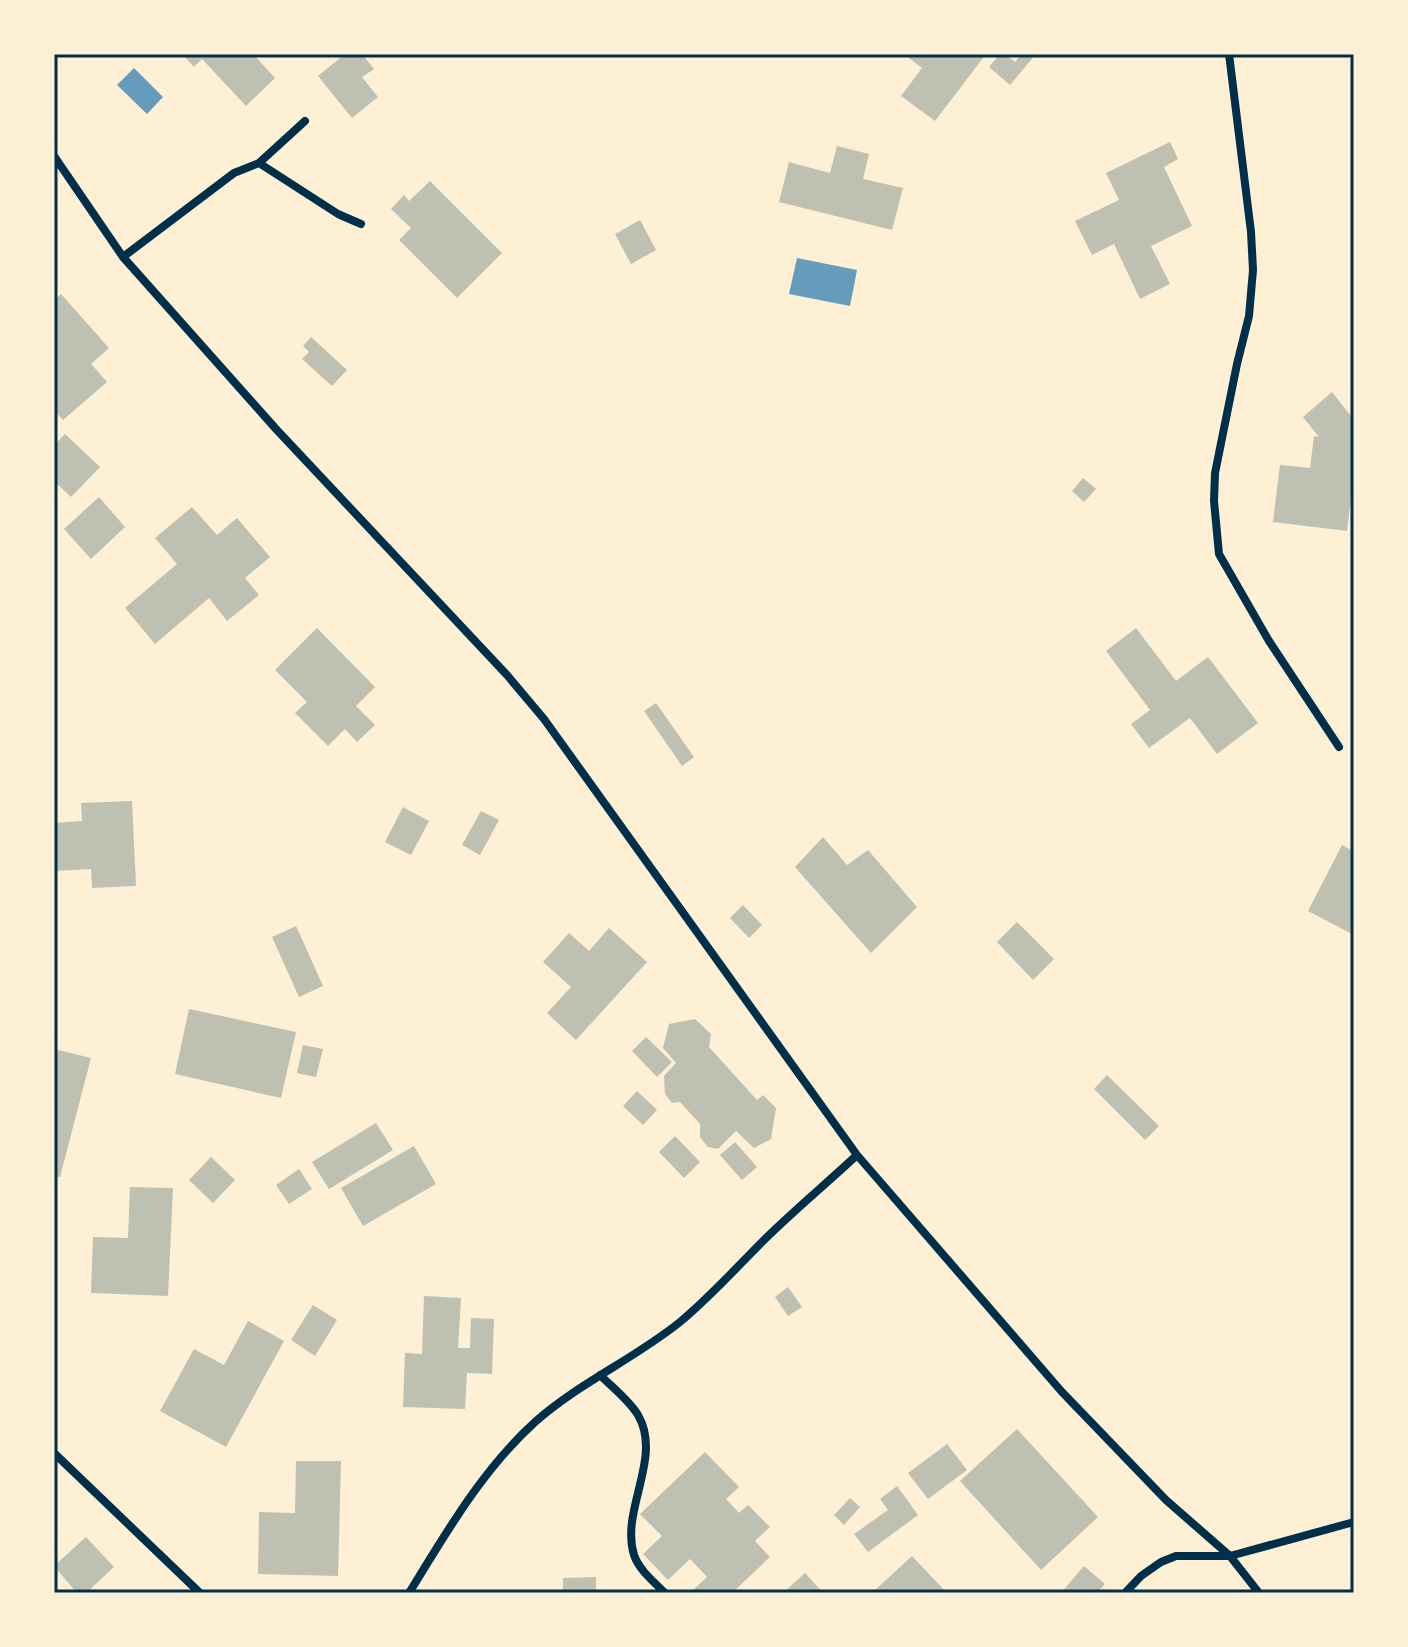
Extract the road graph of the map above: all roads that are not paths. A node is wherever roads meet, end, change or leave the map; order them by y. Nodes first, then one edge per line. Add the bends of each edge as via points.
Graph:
1 (1229, 54) edge
2 (305, 121) dead end
3 (54, 156) edge
4 (259, 163) junction
5 (361, 224) dead end
6 (123, 257) junction
7 (1339, 747) dead end
8 (857, 1155) junction
9 (600, 1375) junction
10 (54, 1453) edge
11 (1354, 1522) edge
12 (1230, 1556) junction
13 (200, 1593) edge
14 (409, 1593) edge
15 (665, 1593) edge
16 (1125, 1593) edge
17 (1259, 1593) edge

1 - 7 street via 1253,270 1249,316 1215,473 1219,554
2 - 4 street
3 - 6 street
4 - 5 street
4 - 6 street via 234,173
6 - 8 street via 544,719
8 - 9 street via 678,1323
8 - 12 street via 1062,1392 1166,1500
9 - 14 street via 537,1420 503,1453
9 - 15 street via 640,1417 644,1468 633,1517 634,1557
10 - 13 street
11 - 12 street
12 - 16 street via 1176,1556 1141,1576
12 - 17 street

